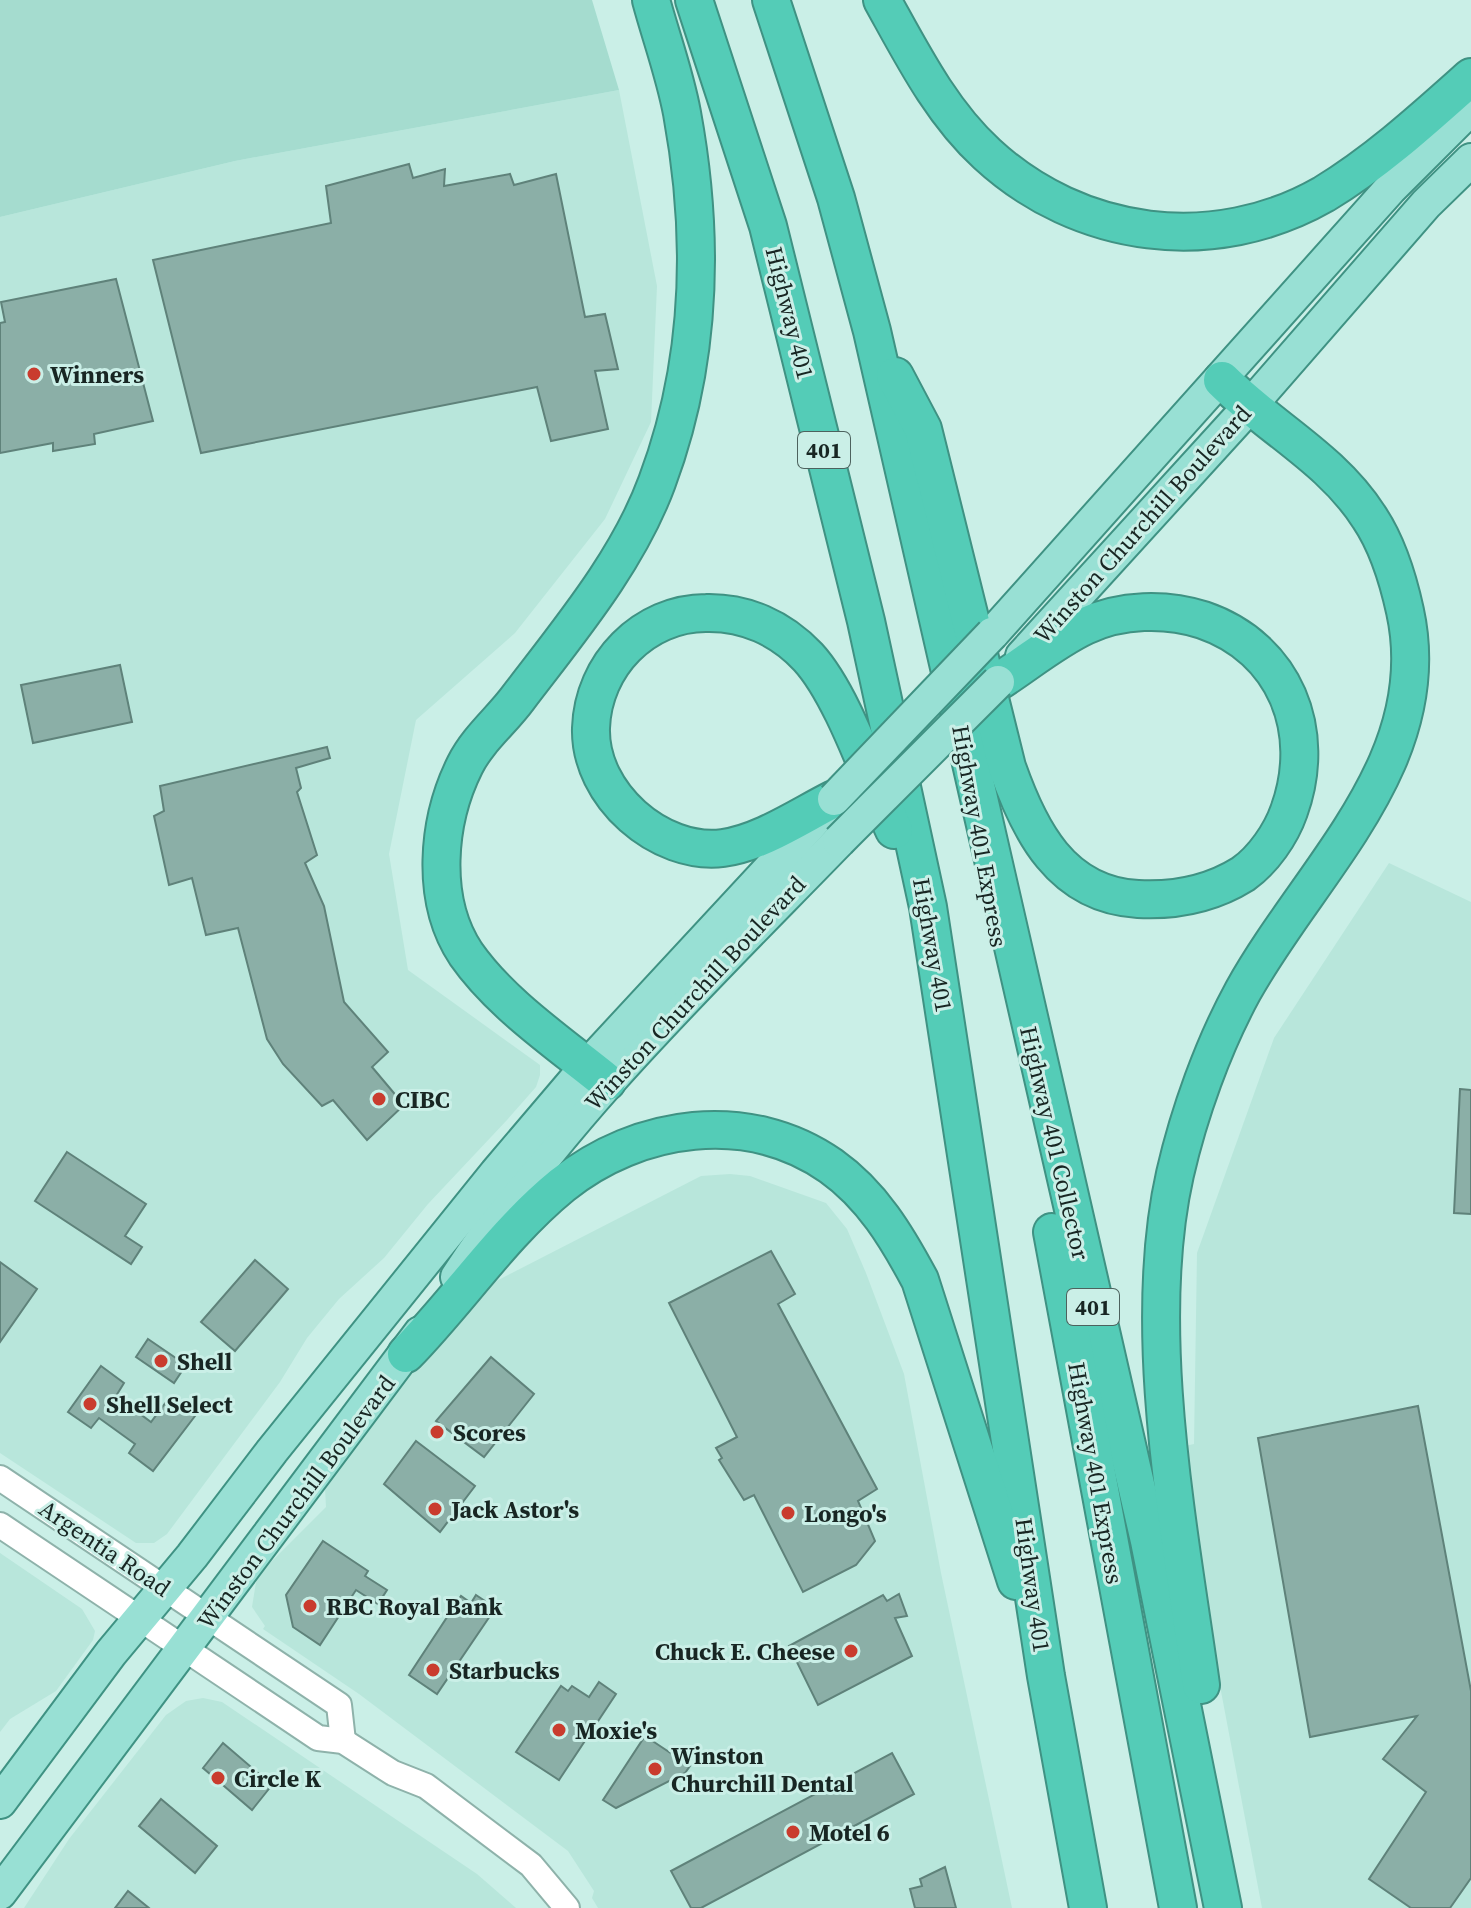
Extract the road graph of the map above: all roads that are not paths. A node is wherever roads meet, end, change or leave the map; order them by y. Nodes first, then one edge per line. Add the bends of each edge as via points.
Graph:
1 (651, 0) edge
2 (694, 0) edge
3 (771, 0) edge
4 (882, 0) edge
5 (1471, 77) edge
6 (1471, 108) edge
7 (1471, 160) edge
8 (872, 331) junction
9 (1222, 380) junction
10 (1249, 407) junction
11 (998, 682) junction
12 (957, 707) junction
13 (834, 799) junction
14 (928, 907) junction
15 (597, 1074) junction
16 (406, 1354) junction
17 (0, 1478) edge
18 (0, 1525) edge
19 (165, 1589) junction
20 (140, 1618) junction
21 (209, 1618) junction
22 (186, 1649) junction
23 (1046, 1676) junction
24 (343, 1741) junction
25 (0, 1802) edge
26 (0, 1893) edge
27 (567, 1908) edge
28 (1088, 1908) edge
29 (1178, 1908) edge
30 (1223, 1908) edge
31 (1232, 1908) edge

1 - 15 highway via 681,109 697,231 694,333 676,422 657,483 632,535 583,611 465,765 450,804 441,860 452,925 466,953 509,1000
2 - 14 highway, Highway 401 / 401 via 768,226 866,621
3 - 8 highway, 401 via 836,198
4 - 5 highway via 946,108 985,153 1054,203 1087,217 1155,231 1233,226 1279,214 1323,194
6 - 9 main road, Winston Churchill Boulevard via 1390,189
7 - 10 main road, Winston Churchill Boulevard via 1426,204
8 - 11 highway via 923,429 1007,767 1044,850 1095,888 1163,900 1193,896 1245,872 1284,826 1298,787 1302,744 1290,697 1264,657 1228,629 1177,612 1135,613 1085,626
8 - 12 highway, 401
9 - 10 highway
9 - 13 main road, Winston Churchill Boulevard, bridge
10 - 11 main road, Winston Churchill Boulevard
10 - 31 highway via 1337,474 1371,519 1398,577 1409,629 1411,677 1406,718 1391,758 1242,993 1207,1074 1175,1175 1162,1287 1167,1428
11 - 15 main road, Winston Churchill Boulevard, bridge
12 - 29 highway, Highway 401 Express / 401
12 - 30 highway, Highway 401 Collector / 401 via 1149,1541
13 - 14 highway via 722,848 676,845 650,832 612,789 598,762 590,730 604,677 640,632 675,615 723,612 770,626 809,659 825,682
13 - 15 main road, Winston Churchill Boulevard
14 - 23 highway, Highway 401 / 401
15 - 16 main road, Winston Churchill Boulevard
15 - 19 main road, Winston Churchill Boulevard via 370,1327
16 - 21 main road, Winston Churchill Boulevard
16 - 23 highway via 537,1206 609,1153 662,1134 700,1130 758,1135 797,1147 862,1193 920,1280
17 - 19 street, Argentia Road
18 - 20 street, Argentia Road
19 - 20 main road, Winston Churchill Boulevard
19 - 21 street, Argentia Road
20 - 22 street, Argentia Road
20 - 25 main road, Winston Churchill Boulevard
21 - 22 main road, Winston Churchill Boulevard
21 - 24 street, Argentia Road via 339,1705
22 - 24 street, Argentia Road via 318,1738
22 - 26 main road, Winston Churchill Boulevard
23 - 28 highway, Highway 401 / 401
24 - 27 street, Argentia Road via 393,1773 426,1786 499,1838 531,1865

